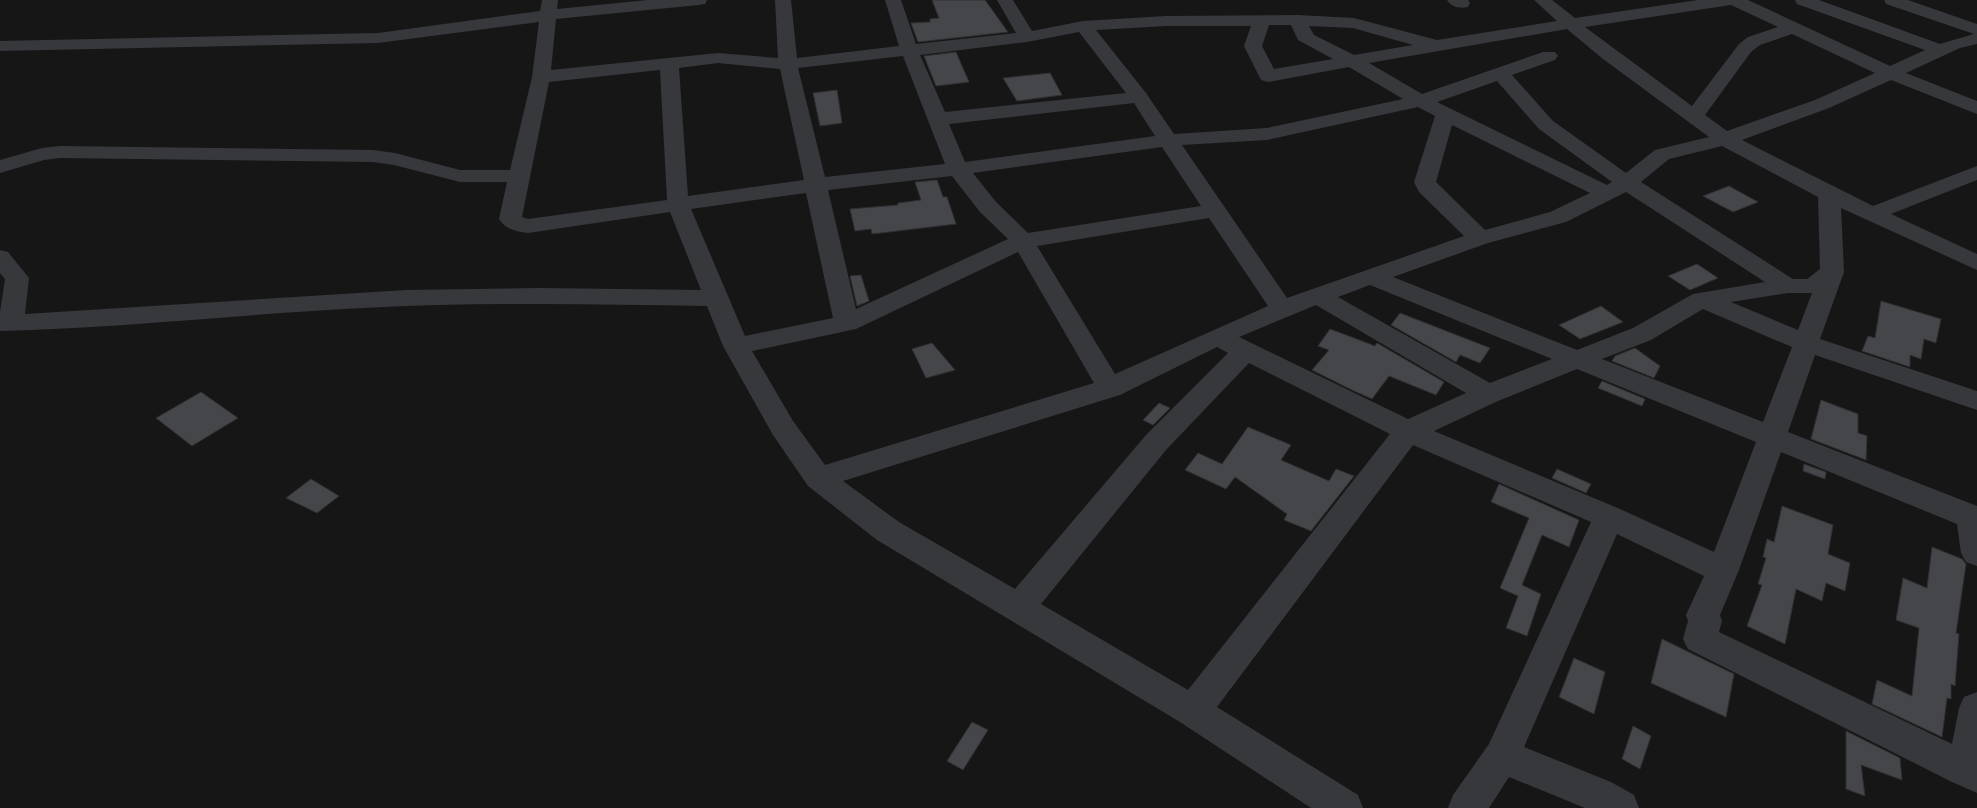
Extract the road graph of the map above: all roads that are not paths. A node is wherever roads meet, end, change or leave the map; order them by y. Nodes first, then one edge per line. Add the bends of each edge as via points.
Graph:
1 (699, 0) edge
2 (783, 0) edge
3 (894, 0) edge
4 (1005, 0) edge
5 (1542, 0) edge
6 (1631, 0) edge
7 (1725, 0) edge
8 (1803, 0) edge
9 (1892, 0) edge
10 (1177, 6) dead end
11 (549, 8) edge
12 (1650, 12) junction
13 (1262, 20) junction
14 (1298, 20) junction
15 (1152, 22) junction
16 (1574, 24) junction
17 (1083, 26) junction
18 (1793, 28) junction
19 (1977, 30) edge
20 (1027, 37) junction
21 (1958, 44) edge
22 (0, 46) edge
23 (1438, 46) junction
24 (909, 50) junction
25 (1977, 52) edge
26 (1550, 56) dead end
27 (1354, 62) junction
28 (669, 63) junction
29 (788, 64) junction
30 (1500, 73) junction
31 (1890, 73) junction
32 (541, 77) junction
33 (1139, 97) junction
34 (1420, 101) junction
35 (1977, 108) edge
36 (1446, 113) junction
37 (1695, 116) junction
38 (938, 119) junction
39 (1725, 139) junction
40 (1168, 140) junction
41 (0, 167) edge
42 (958, 169) junction
43 (1977, 172) edge
44 (520, 176) junction
45 (1627, 183) junction
46 (815, 185) junction
47 (1605, 192) junction
48 (1829, 194) junction
49 (678, 205) junction
50 (1216, 210) junction
51 (1872, 214) junction
52 (1480, 238) junction
53 (1022, 241) junction
54 (0, 257) edge
55 (1977, 263) edge
56 (1832, 272) junction
57 (1368, 276) junction
58 (1788, 286) junction
59 (1318, 296) junction
60 (716, 298) junction
61 (1702, 299) junction
62 (1282, 309) junction
63 (6, 323) edge
64 (847, 323) junction
65 (1217, 337) junction
66 (1806, 343) junction
67 (736, 346) junction
68 (1247, 350) junction
69 (1577, 359) junction
70 (1110, 388) junction
71 (1488, 394) junction
72 (1977, 401) edge
73 (1408, 431) junction
74 (1772, 436) junction
75 (818, 478) junction
76 (1609, 517) junction
77 (1974, 518) edge
78 (1977, 553) edge
79 (1723, 570) junction
80 (1018, 609) junction
81 (1977, 708) edge
82 (1193, 711) junction
83 (1502, 756) junction
84 (1971, 772) edge
85 (1344, 808) edge
86 (1468, 808) edge
87 (1620, 808) edge

1 - 11 street
2 - 29 street
3 - 24 street
4 - 20 street
5 - 16 street
6 - 12 street
7 - 12 street
7 - 18 street
8 - 21 street
9 - 19 street
10 - 15 street
11 - 22 street via 378,38
11 - 32 street
12 - 16 street
13 - 14 street
13 - 15 street
13 - 27 street via 1254,46 1268,76
14 - 23 street via 1364,25
14 - 27 street via 1308,40
15 - 17 street
16 - 23 street
16 - 37 street via 1609,55
17 - 20 street
17 - 33 street
18 - 31 street
18 - 37 street via 1754,41 1745,48
20 - 24 street
21 - 25 street
21 - 31 street
23 - 27 street
24 - 29 street
24 - 38 street
26 - 30 street
27 - 34 street
28 - 29 street via 718,58
28 - 32 street
28 - 49 street
29 - 46 street
30 - 34 street
30 - 45 street via 1546,126
31 - 35 street
31 - 39 street via 1822,104
32 - 44 street
33 - 38 street
33 - 40 street
34 - 36 street
34 - 40 street via 1267,134
36 - 47 street
36 - 52 street via 1424,182
37 - 39 street
38 - 42 street
39 - 45 street via 1662,154
39 - 48 street
40 - 42 street
40 - 50 street
41 - 44 street via 60,152 373,156 460,176
42 - 46 street
42 - 53 street via 988,207
43 - 51 street
44 - 49 street via 510,219 517,224 528,226
45 - 47 street
45 - 58 street
46 - 49 street
46 - 64 street
47 - 52 street via 1558,217
48 - 51 street
48 - 56 street
49 - 60 street
50 - 53 street
50 - 62 street
51 - 55 street
52 - 57 street
53 - 64 street
53 - 70 street
54 - 63 street via 17,278
56 - 58 street via 1812,286
56 - 66 street
57 - 59 street
57 - 69 street
58 - 61 street
59 - 62 street
59 - 71 street
60 - 63 street via 530,295 382,300 82,322
60 - 67 street
61 - 66 street
61 - 69 street via 1642,334
62 - 65 street
64 - 67 street
65 - 68 street
65 - 70 street
66 - 72 street
66 - 74 street
67 - 75 street via 783,428
68 - 73 street
68 - 80 street via 1195,401 1110,495
69 - 71 street
69 - 74 street
70 - 75 street
71 - 73 street
73 - 76 street
73 - 82 street
74 - 77 street
74 - 79 street
75 - 80 street via 888,531
76 - 79 street
76 - 83 street
77 - 78 street
79 - 84 street via 1703,615 1705,622 1700,639
80 - 82 street
81 - 84 street
82 - 85 street
83 - 86 street
83 - 87 street via 1598,795

